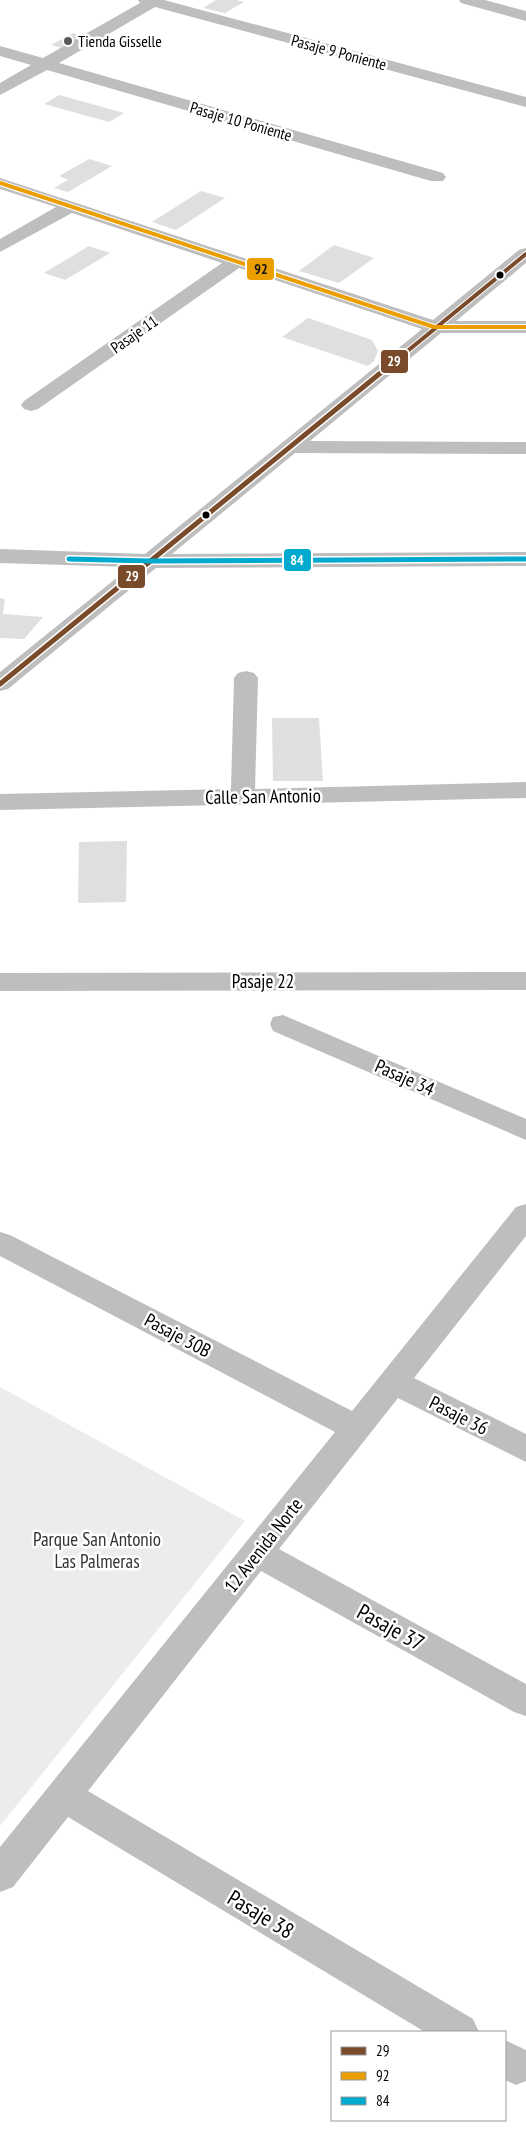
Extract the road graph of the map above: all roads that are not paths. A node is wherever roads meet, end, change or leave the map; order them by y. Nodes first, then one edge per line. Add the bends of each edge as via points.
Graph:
1 (467, 0) edge
2 (152, 1) edge
3 (526, 16) edge
4 (0, 51) edge
5 (44, 64) junction
6 (0, 90) edge
7 (526, 102) edge
8 (437, 177) dead end
9 (0, 183) edge
10 (70, 206) junction
11 (0, 246) edge
12 (526, 254) edge
13 (236, 262) junction
14 (434, 328) junction
15 (526, 328) edge
16 (31, 406) dead end
17 (289, 446) junction
18 (526, 448) edge
19 (0, 556) edge
20 (526, 559) edge
21 (150, 561) junction
22 (246, 678) dead end
23 (0, 684) edge
24 (526, 790) edge
25 (243, 796) junction
26 (0, 802) edge
27 (526, 980) edge
28 (0, 982) edge
29 (283, 1024) dead end
30 (526, 1130) edge
31 (526, 1215) edge
32 (0, 1242) edge
33 (392, 1382) junction
34 (356, 1428) junction
35 (526, 1449) edge
36 (257, 1553) junction
37 (526, 1701) edge
38 (63, 1795) junction
39 (0, 1875) edge
40 (458, 2031) edge

1 - 3 street
2 - 5 street
2 - 7 street, Pasaje 9 Poniente
4 - 5 street, Pasaje 10 Poniente
5 - 6 street
5 - 8 street, Pasaje 10 Poniente
9 - 10 street
10 - 11 street
10 - 13 street
12 - 14 street
13 - 14 street
13 - 16 street, Pasaje 11
14 - 15 street
14 - 17 street
17 - 18 street
17 - 21 street
19 - 21 street
20 - 21 street
21 - 23 street
22 - 25 street
24 - 25 street, Calle San Antonio
25 - 26 street, Calle San Antonio
27 - 28 street, Pasaje 22
29 - 30 street, Pasaje 34
31 - 33 street, 12 Avenida Norte
32 - 34 street, Pasaje 30B
33 - 34 street, 12 Avenida Norte
33 - 35 street, Pasaje 36
34 - 36 street, 12 Avenida Norte
36 - 37 street, Pasaje 37
36 - 38 street, 12 Avenida Norte
38 - 39 street, 12 Avenida Norte
38 - 40 street, Pasaje 38

